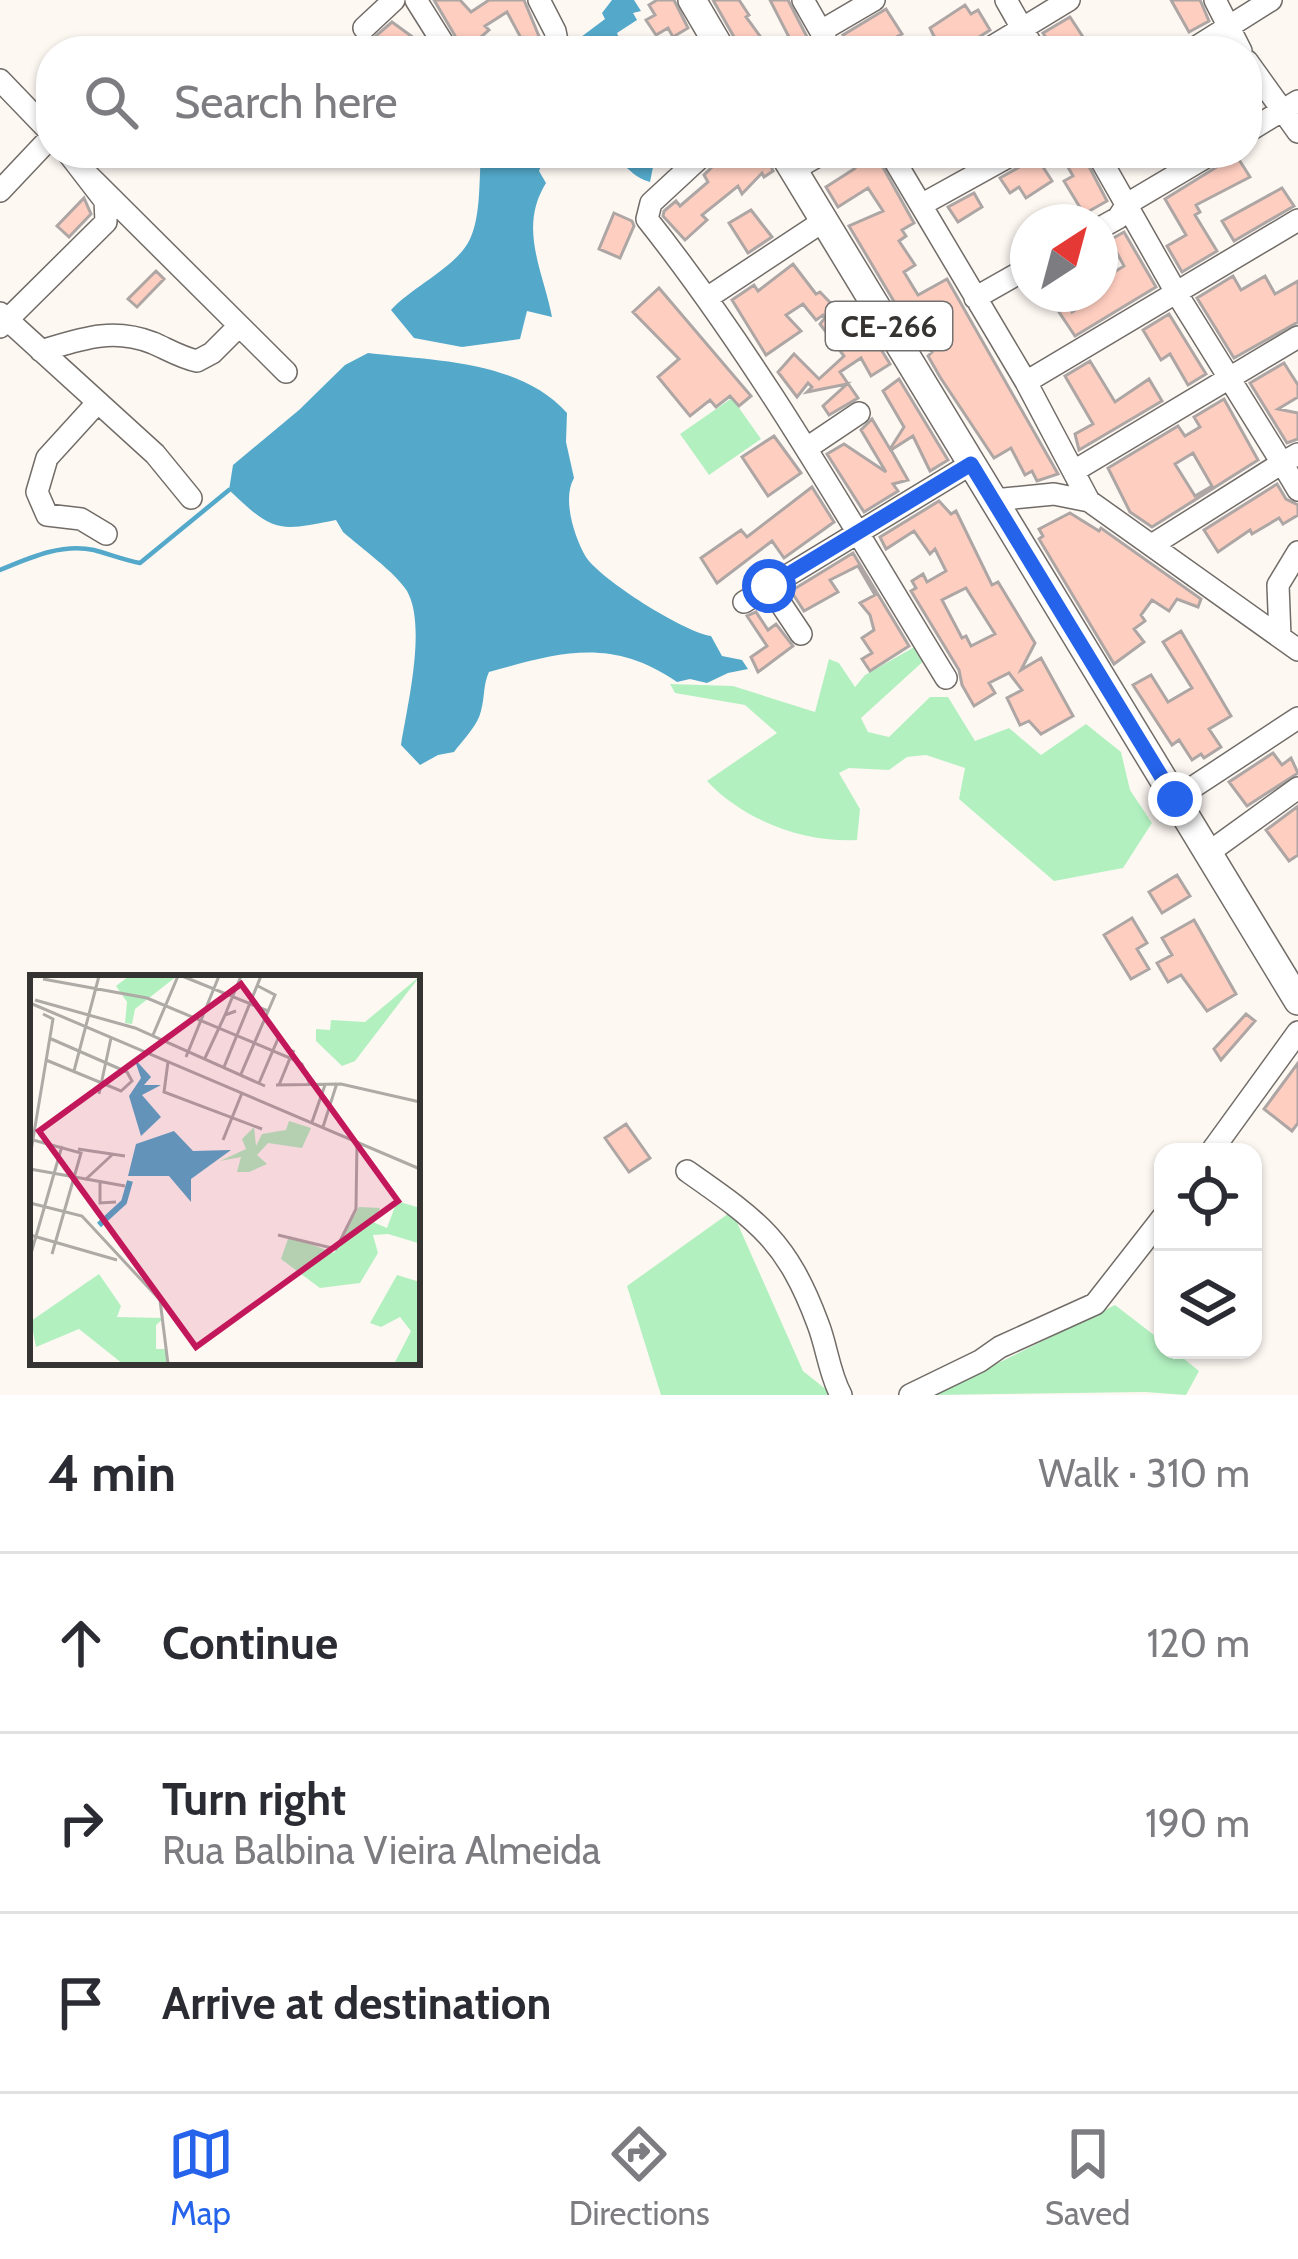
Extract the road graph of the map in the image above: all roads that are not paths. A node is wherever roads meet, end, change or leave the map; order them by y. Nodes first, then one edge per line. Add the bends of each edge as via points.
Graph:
1 (394, 0) edge
2 (416, 0) edge
3 (539, 0) edge
4 (692, 0) edge
5 (803, 0) edge
6 (874, 0) edge
7 (1006, 0) edge
8 (1069, 0) edge
9 (1215, 0) edge
10 (1271, 0) edge
11 (1228, 27) junction
12 (364, 28) dead end
13 (1021, 28) junction
14 (439, 36) edge
15 (554, 36) edge
16 (713, 36) edge
17 (823, 36) edge
18 (832, 36) edge
19 (1008, 36) edge
20 (1026, 36) edge
21 (1214, 36) edge
22 (1233, 36) edge
23 (1262, 76) edge
24 (0, 80) edge
25 (1291, 106) edge
26 (36, 119) edge
27 (1262, 123) edge
28 (1298, 132) edge
29 (36, 151) edge
30 (82, 168) edge
31 (689, 168) edge
32 (792, 168) edge
33 (899, 168) edge
34 (988, 168) edge
35 (1106, 168) edge
36 (1188, 168) edge
37 (88, 175) junction
38 (0, 191) edge
39 (1127, 204) junction
40 (921, 205) junction
41 (1118, 218) edge
42 (825, 220) junction
43 (1298, 220) edge
44 (1010, 278) edge
45 (1177, 294) junction
46 (707, 298) junction
47 (975, 298) junction
48 (3, 320) edge
49 (239, 326) junction
50 (1298, 338) edge
51 (41, 351) junction
52 (286, 372) dead end
53 (1229, 379) junction
54 (1026, 382) junction
55 (98, 402) junction
56 (860, 413) dead end
57 (807, 448) junction
58 (1290, 458) edge
59 (971, 464) junction
60 (1074, 471) junction
61 (1298, 490) edge
62 (191, 498) dead end
63 (994, 500) junction
64 (1089, 501) junction
65 (856, 532) junction
66 (106, 534) dead end
67 (1152, 544) junction
68 (1298, 552) edge
69 (769, 586) junction
70 (744, 602) dead end
71 (801, 634) dead end
72 (1289, 644) edge
73 (946, 678) dead end
74 (1298, 718) edge
75 (1298, 788) edge
76 (1175, 799) junction
77 (1208, 853) junction
78 (1298, 1001) edge
79 (1296, 1041) edge
80 (1217, 1143) edge
81 (687, 1171) dead end
82 (1154, 1229) edge
83 (841, 1395) edge
84 (910, 1395) edge

1 - 12 street
2 - 14 street
3 - 15 street
4 - 16 main road
5 - 17 street
6 - 18 street
7 - 13 street
8 - 13 street
9 - 11 street
10 - 11 street
11 - 21 street
11 - 22 street
13 - 19 street
13 - 20 street
23 - 25 street
24 - 26 street
25 - 27 street
25 - 28 street
29 - 38 street
30 - 37 street
31 - 46 street via 646,213
32 - 42 main road, CE-266
33 - 40 street
34 - 40 street
35 - 39 street
36 - 39 street
37 - 48 street via 105,201 106,222
37 - 49 street
39 - 41 street
39 - 45 street
40 - 47 street
42 - 46 street
42 - 59 main road, CE-266
43 - 45 street
44 - 47 street
45 - 53 street
45 - 54 street
46 - 57 street
47 - 54 street
48 - 51 street
49 - 51 street via 197,361 112,334
49 - 52 street
50 - 53 street
51 - 55 street
53 - 58 street
53 - 60 street
54 - 60 street
55 - 62 street
55 - 66 street via 47,458 37,492 47,515 81,519
56 - 57 street
57 - 65 street
58 - 61 street
58 - 67 street
59 - 63 main road, CE-266
59 - 65 street
60 - 64 street
63 - 64 street via 1054,494
63 - 76 main road
64 - 67 street
65 - 69 street
65 - 73 street
67 - 72 street
68 - 72 street via 1278,584
69 - 70 street
69 - 71 street
74 - 76 street
75 - 77 street
76 - 77 main road
77 - 78 main road
79 - 80 street
81 - 83 street via 777,1242 808,1298
82 - 84 street via 1095,1304

